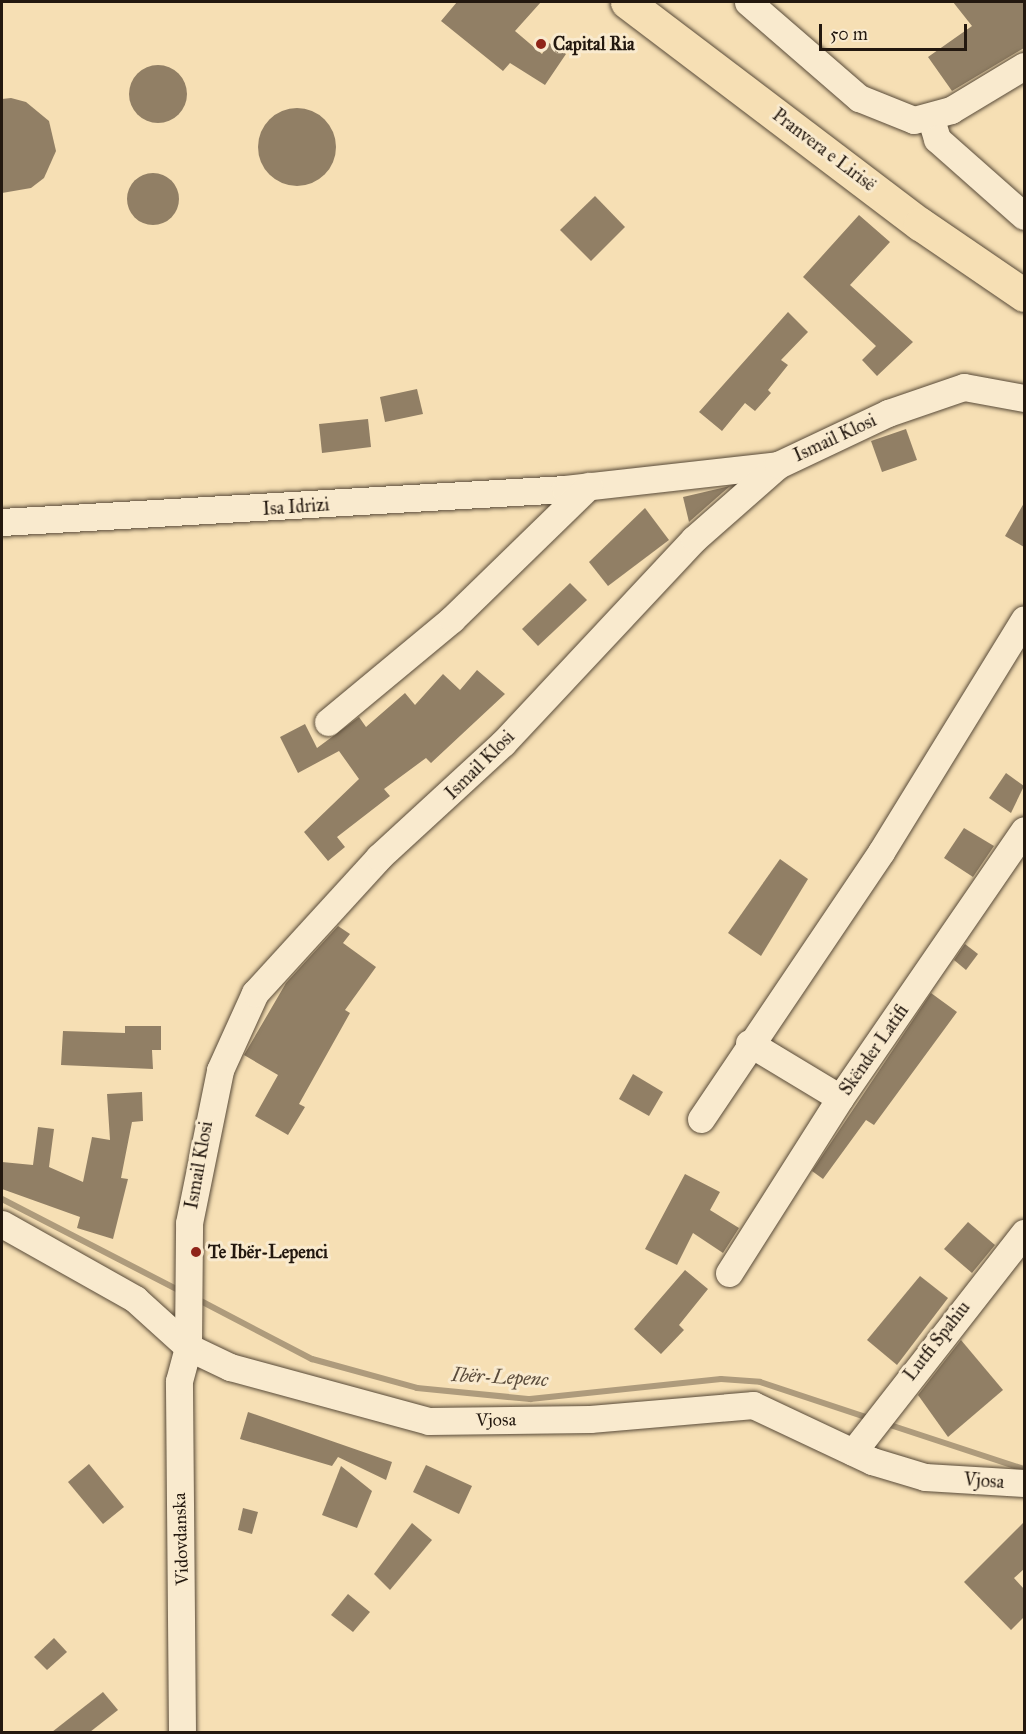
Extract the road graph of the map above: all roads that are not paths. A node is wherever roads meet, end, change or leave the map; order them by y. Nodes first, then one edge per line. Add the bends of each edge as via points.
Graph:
1 (627, 2) edge
2 (644, 2) edge
3 (748, 2) edge
4 (1024, 66) edge
5 (931, 119) junction
6 (1024, 216) edge
7 (1024, 295) edge
8 (1024, 398) edge
9 (778, 465) junction
10 (590, 486) junction
11 (2, 522) edge
12 (1024, 620) edge
13 (328, 722) dead end
14 (1024, 830) edge
15 (749, 1044) junction
16 (840, 1098) junction
17 (701, 1119) dead end
18 (2, 1224) edge
19 (1024, 1233) edge
20 (729, 1273) dead end
21 (188, 1347) junction
22 (853, 1452) junction
23 (1024, 1484) edge
24 (182, 1732) edge

1 - 7 main road, Pranvera e Lirisë via 920,224
2 - 7 main road, Pranvera e Lirisë via 836,144
3 - 5 street via 859,98 892,115
4 - 5 street
5 - 6 street via 937,139
8 - 9 street, Ismail Klosi via 964,387 888,413
9 - 10 street, Isa Idrizi
9 - 21 street, Ismail Klosi via 694,539 502,743 379,857 255,993 220,1070 208,1112 189,1223
10 - 11 street, Isa Idrizi
10 - 13 street via 452,620
12 - 15 street via 881,852
14 - 16 street, Skënder Latifi
15 - 16 street
15 - 17 street
16 - 20 street, Skënder Latifi
18 - 21 street, Vjosa via 135,1299
19 - 22 street, Lutfi Spahiu
21 - 22 street, Vjosa via 230,1367 429,1421 590,1419 753,1405
21 - 24 street, Vidovdanska via 179,1381
22 - 23 street, Vjosa via 925,1477

